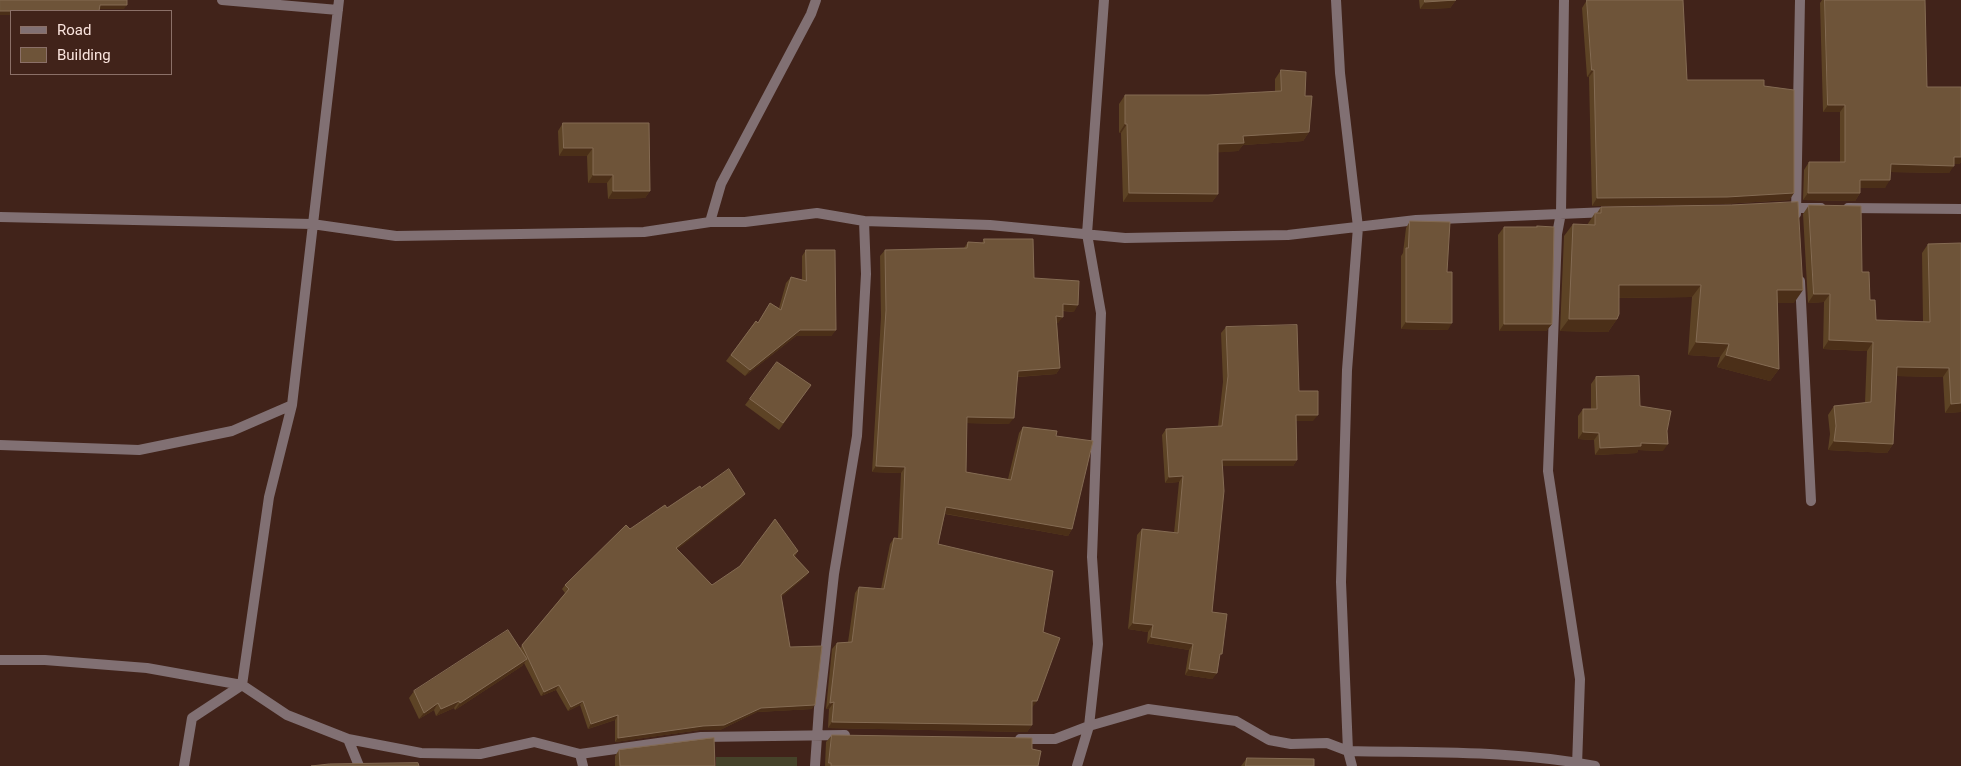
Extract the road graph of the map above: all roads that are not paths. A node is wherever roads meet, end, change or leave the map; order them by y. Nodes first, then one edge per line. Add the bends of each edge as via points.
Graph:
1 (222, 0) edge
2 (816, 0) edge
3 (1104, 0) edge
4 (1336, 0) edge
5 (1564, 0) edge
6 (1800, 0) edge
7 (338, 5) edge
8 (1796, 207) junction
9 (1778, 208) edge
10 (1961, 209) edge
11 (1618, 212) edge
12 (1561, 213) junction
13 (0, 217) edge
14 (710, 222) junction
15 (864, 222) junction
16 (312, 224) junction
17 (1358, 227) junction
18 (1797, 227) edge
19 (1088, 234) junction
20 (1799, 266) edge
21 (292, 405) junction
22 (0, 445) edge
23 (1811, 501) dead end
24 (0, 660) edge
25 (242, 685) junction
26 (1089, 726) junction
27 (816, 735) junction
28 (854, 735) edge
29 (1006, 738) edge
30 (348, 739) junction
31 (1348, 751) junction
32 (580, 754) junction
33 (1577, 764) edge
34 (184, 766) edge
35 (359, 766) edge
36 (583, 766) edge
37 (815, 766) edge
38 (1078, 766) edge
39 (1352, 766) edge
40 (1595, 766) edge

1 - 7 street
2 - 14 street via 812,14 721,184
3 - 19 street
4 - 17 street via 1340,73
5 - 12 street
6 - 8 street
7 - 16 street
8 - 9 street
8 - 10 street
8 - 18 street
11 - 12 street
12 - 17 street via 1416,220
12 - 33 street via 1548,471 1580,679
13 - 16 street
14 - 15 street via 745,222 817,213
14 - 16 street via 644,232 396,236
15 - 19 street via 990,225
15 - 27 street via 866,274 857,436 834,574
16 - 21 street
17 - 19 street via 1288,235 1125,238
17 - 31 street via 1347,370 1341,582
19 - 26 street via 1101,313 1092,557 1098,644
20 - 23 street
21 - 22 street via 232,431 139,450
21 - 25 street via 269,497
24 - 25 street via 147,668
25 - 30 street via 286,715
25 - 34 street via 192,718
26 - 29 street via 1054,739
26 - 31 street via 1148,709 1236,721 1268,740 1291,744 1327,742
26 - 38 street
27 - 28 street
27 - 32 street via 701,737
27 - 37 street
30 - 32 street via 421,753 480,754 534,742
30 - 35 street
31 - 33 street via 1499,754
31 - 39 street
32 - 36 street
33 - 40 street

